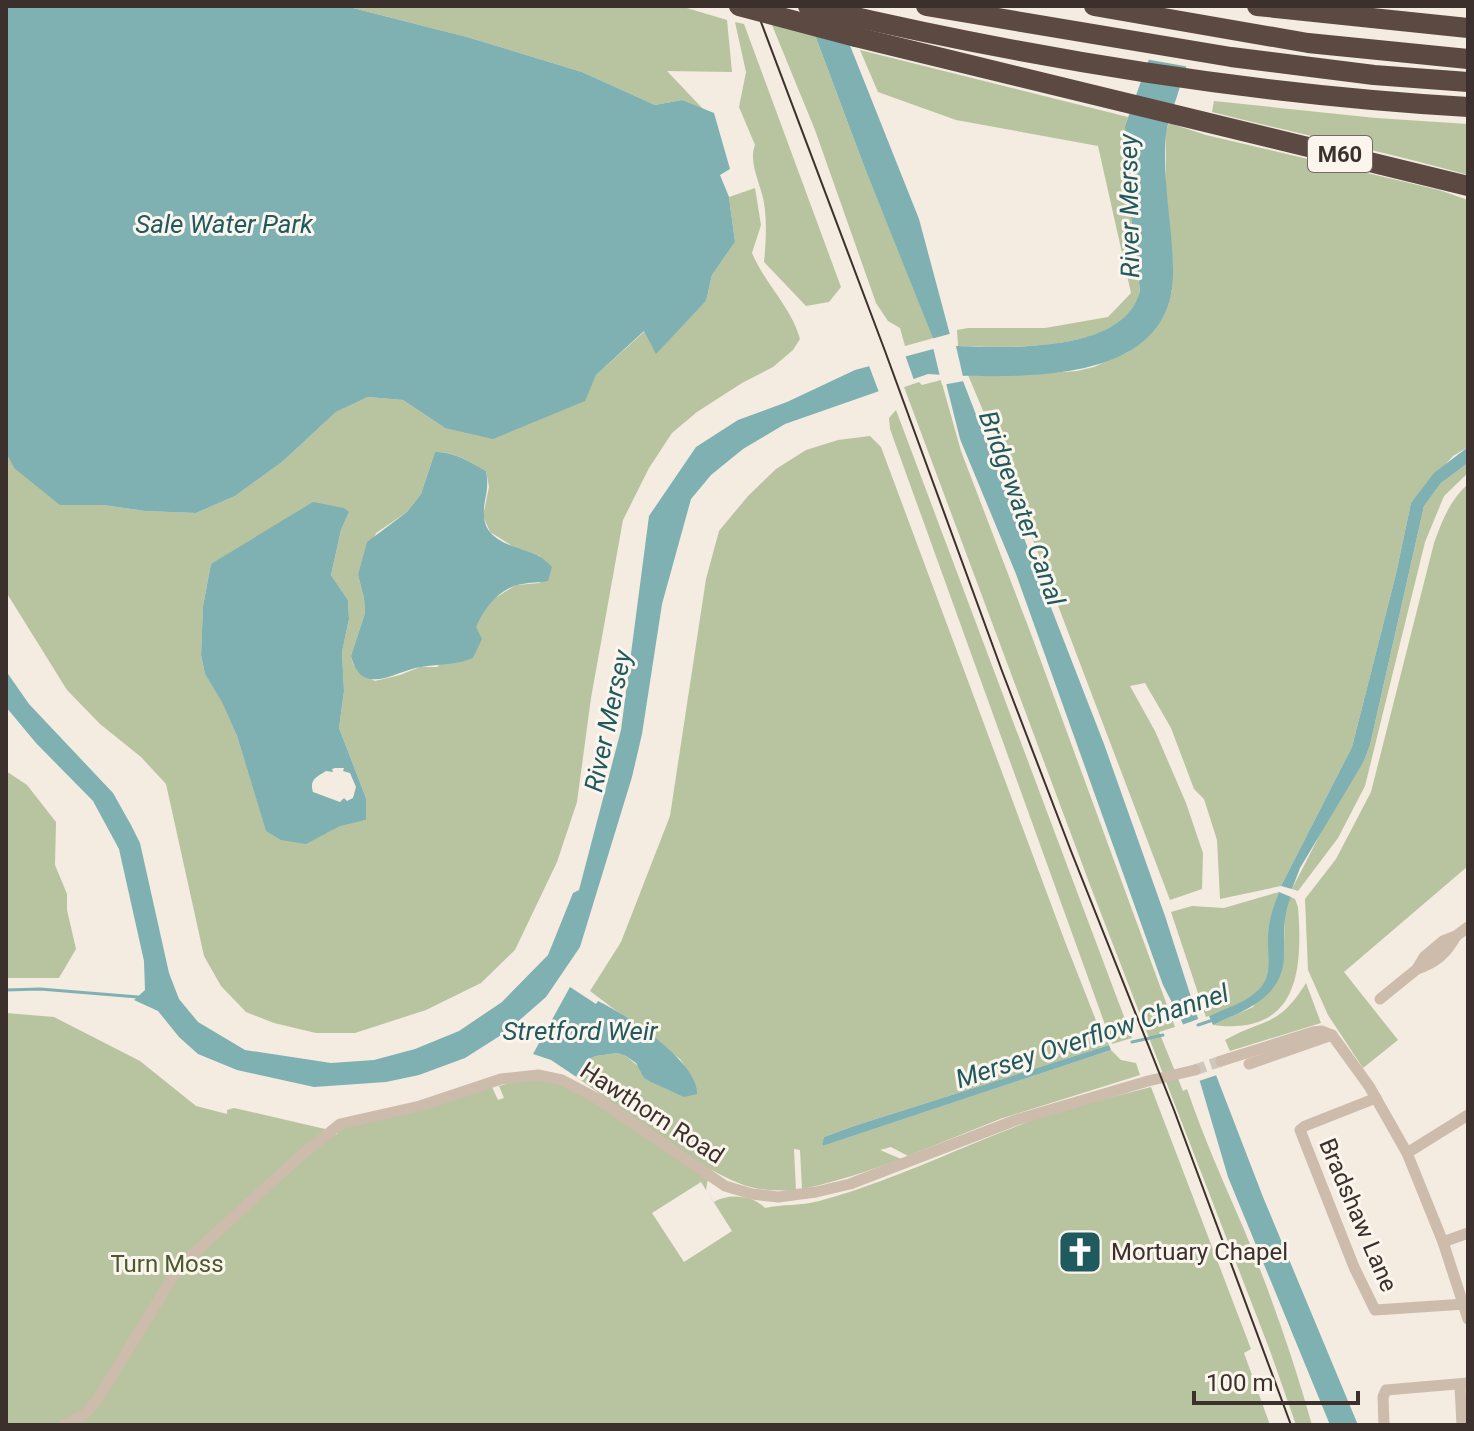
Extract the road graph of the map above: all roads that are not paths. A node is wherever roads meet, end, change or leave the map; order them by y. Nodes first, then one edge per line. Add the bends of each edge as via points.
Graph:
1 (739, 6) edge
2 (776, 6) edge
3 (808, 6) edge
4 (926, 6) edge
5 (1257, 6) edge
6 (1103, 8) edge
7 (852, 26) junction
8 (1468, 28) edge
9 (1468, 59) edge
10 (1468, 82) edge
11 (1468, 107) edge
12 (1468, 186) edge
13 (1468, 927) edge
14 (1380, 999) dead end
15 (1327, 1033) junction
16 (1221, 1061) tunnel mouth
17 (1249, 1064) dead end
18 (1195, 1070) tunnel mouth
19 (1376, 1098) junction
20 (1468, 1115) edge
21 (1407, 1153) junction
22 (1468, 1233) edge
23 (1443, 1242) junction
24 (1465, 1304) junction
25 (1468, 1319) edge
26 (1464, 1384) edge
27 (64, 1425) edge
28 (1384, 1425) edge
29 (1462, 1425) edge

1 - 7 highway, M60, bridge
2 - 7 highway, M60
3 - 7 highway, M60
4 - 10 highway via 1231,57
5 - 8 highway
6 - 9 highway via 1242,33
7 - 11 highway, M60 via 1220,85
7 - 12 highway, M60 via 995,72
13 - 14 street via 1443,941
15 - 16 street
15 - 17 street
15 - 19 street
18 - 27 street, Hawthorn Road via 1016,1120 850,1184 778,1197 725,1186 598,1099 562,1080 538,1075 501,1079 420,1106 340,1124 179,1267 97,1400 84,1415
19 - 21 street
19 - 24 street, Bradshaw Lane via 1300,1130 1354,1267 1375,1310
20 - 21 street
21 - 23 street
22 - 23 street
23 - 24 street
24 - 25 street
26 - 28 street via 1386,1390
26 - 29 street

